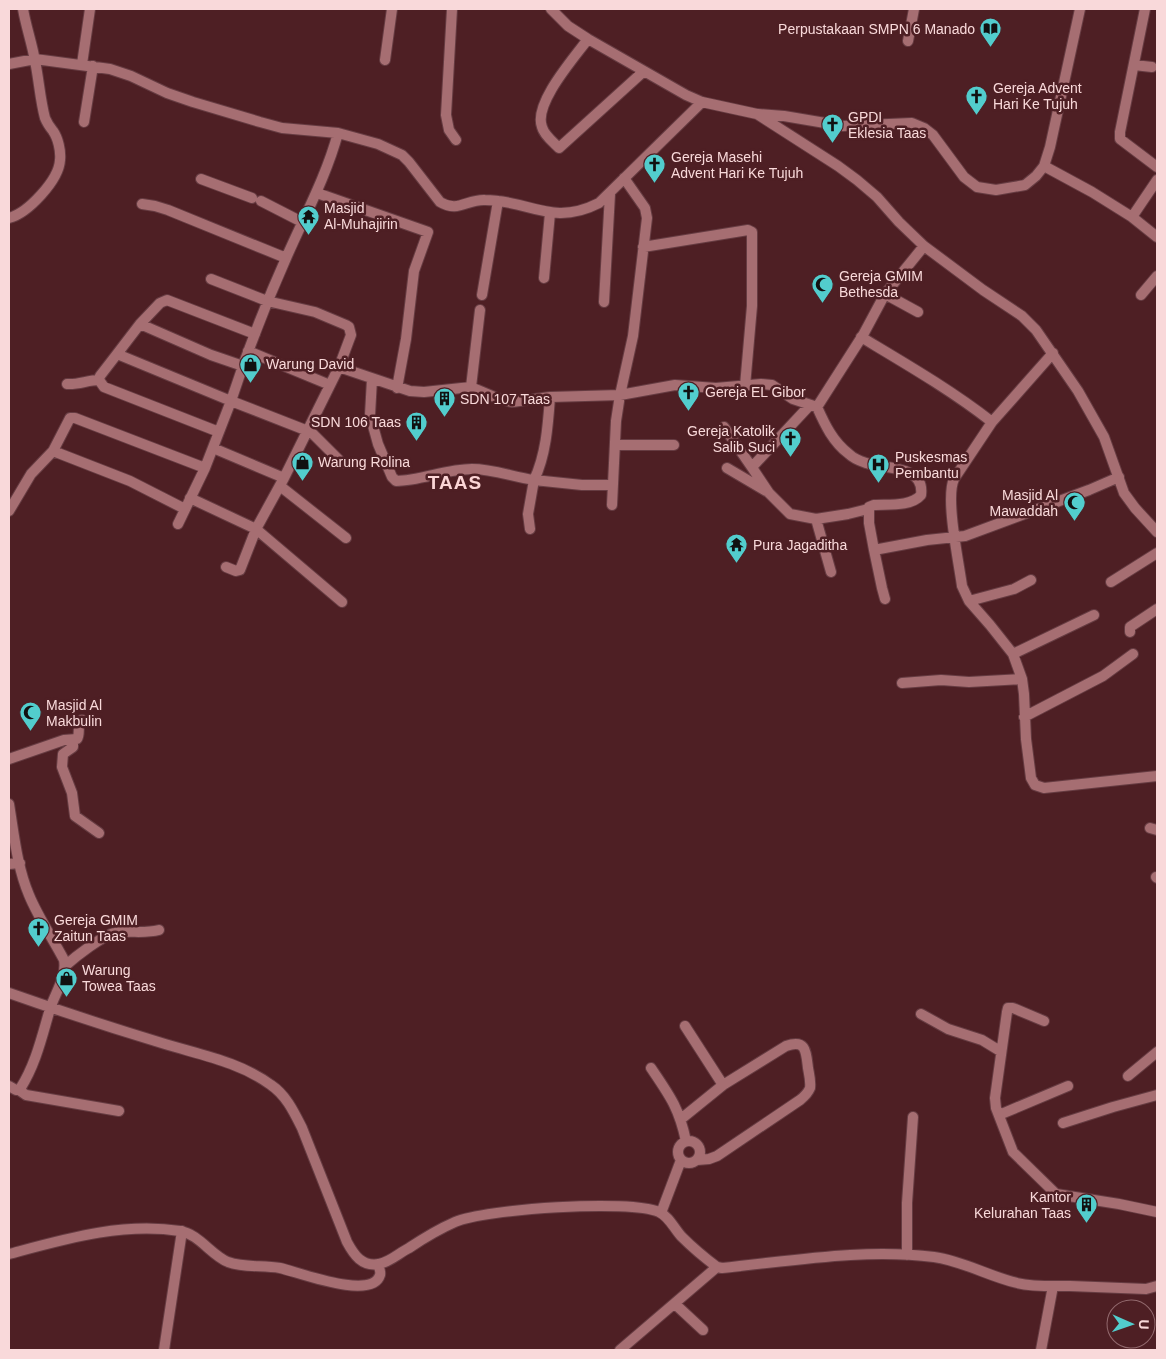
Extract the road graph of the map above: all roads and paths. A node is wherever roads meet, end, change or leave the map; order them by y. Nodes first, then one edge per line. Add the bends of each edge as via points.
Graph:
1 (23, 9) edge
2 (90, 9) edge
3 (392, 9) edge
4 (452, 9) edge
5 (551, 9) edge
6 (914, 9) edge
7 (1080, 9) edge
8 (1145, 9) edge
9 (588, 39) junction
10 (908, 41) dead end
11 (35, 59) junction
12 (385, 60) dead end
13 (9, 64) edge
14 (82, 64) junction
15 (1134, 65) junction
16 (93, 66) junction
17 (1152, 67) dead end
18 (644, 71) junction
19 (702, 102) junction
20 (757, 114) junction
21 (84, 122) dead end
22 (338, 133) junction
23 (456, 140) dead end
24 (1044, 166) junction
25 (1157, 167) edge
26 (624, 178) junction
27 (201, 179) dead end
28 (1157, 180) edge
29 (317, 193) junction
30 (610, 194) junction
31 (498, 201) junction
32 (142, 204) dead end
33 (550, 213) junction
34 (304, 217) junction
35 (1132, 217) junction
36 (9, 218) edge
37 (1157, 238) edge
38 (924, 246) junction
39 (644, 247) junction
40 (286, 258) junction
41 (1157, 276) edge
42 (544, 278) dead end
43 (211, 279) dead end
44 (885, 294) junction
45 (482, 295) dead end
46 (1141, 295) dead end
47 (267, 301) junction
48 (604, 302) dead end
49 (480, 310) dead end
50 (918, 312) dead end
51 (140, 324) junction
52 (255, 334) junction
53 (863, 334) junction
54 (248, 352) junction
55 (1053, 353) junction
56 (117, 354) junction
57 (242, 366) junction
58 (339, 367) junction
59 (372, 379) junction
60 (99, 380) junction
61 (67, 384) dead end
62 (330, 385) junction
63 (471, 386) junction
64 (745, 386) junction
65 (397, 388) junction
66 (620, 396) junction
67 (550, 397) junction
68 (231, 401) junction
69 (813, 406) junction
70 (994, 418) junction
71 (724, 427) dead end
72 (308, 430) junction
73 (219, 432) junction
74 (614, 445) junction
75 (674, 445) dead end
76 (213, 448) junction
77 (54, 451) junction
78 (342, 463) dead end
79 (205, 468) junction
80 (727, 468) dead end
81 (753, 469) junction
82 (1119, 477) junction
83 (534, 480) junction
84 (282, 482) junction
85 (612, 486) junction
86 (769, 493) junction
87 (190, 498) junction
88 (612, 505) dead end
89 (185, 509) junction
90 (868, 510) junction
91 (9, 511) edge
92 (816, 519) junction
93 (178, 524) dead end
94 (256, 529) junction
95 (530, 529) dead end
96 (1157, 532) edge
97 (955, 537) junction
98 (346, 538) dead end
99 (874, 550) junction
100 (1157, 553) edge
101 (226, 567) dead end
102 (831, 572) dead end
103 (1031, 580) dead end
104 (1112, 582) dead end
105 (886, 599) dead end
106 (342, 602) dead end
107 (969, 602) junction
108 (1157, 609) edge
109 (1094, 615) dead end
110 (1130, 632) dead end
111 (1013, 654) junction
112 (1134, 654) dead end
113 (1022, 679) junction
114 (902, 683) dead end
115 (1024, 717) junction
116 (82, 720) dead end
117 (73, 740) junction
118 (9, 759) edge
119 (1157, 776) edge
120 (9, 804) edge
121 (99, 833) dead end
122 (20, 863) junction
123 (9, 864) edge
124 (159, 930) dead end
125 (65, 966) junction
126 (9, 993) edge
127 (51, 1008) junction
128 (921, 1014) dead end
129 (1044, 1022) dead end
130 (685, 1026) dead end
131 (1000, 1052) junction
132 (1157, 1052) edge
133 (651, 1068) dead end
134 (1128, 1076) dead end
135 (723, 1085) junction
136 (1068, 1086) dead end
137 (14, 1088) edge
138 (1157, 1095) edge
139 (997, 1107) junction
140 (119, 1111) dead end
141 (913, 1117) dead end
142 (681, 1119) junction
143 (1063, 1123) dead end
144 (686, 1141) junction
145 (681, 1160) junction
146 (697, 1160) junction
147 (1157, 1212) edge
148 (662, 1213) junction
149 (182, 1231) junction
150 (9, 1254) edge
151 (907, 1255) junction
152 (378, 1264) junction
153 (717, 1267) junction
154 (1053, 1286) junction
155 (1157, 1286) edge
156 (675, 1304) junction
157 (703, 1330) dead end
158 (164, 1350) edge
159 (620, 1350) edge
160 (1041, 1350) edge

1 - 11 street
2 - 14 street
3 - 12 street
4 - 23 street via 446,123
5 - 9 street
6 - 10 street
7 - 24 street
8 - 15 street
9 - 18 street
9 - 18 street via 554,84 540,114 542,127 558,148
11 - 13 street
11 - 14 street
11 - 36 street via 44,115 55,136 60,161 44,191 30,206
14 - 16 street
15 - 17 street
15 - 25 street via 1120,139
16 - 21 street
16 - 22 street via 131,76 167,93 260,122 282,128
18 - 19 street
19 - 20 street
19 - 26 street
20 - 24 street via 843,126 912,123 933,135 964,177 977,187 996,190 1025,185
20 - 38 street via 857,180
22 - 29 street
22 - 31 street via 378,144 402,155 440,202 447,206 455,207 483,199
24 - 35 street
26 - 30 street
26 - 39 street via 645,208
27 - 34 street
28 - 35 street
29 - 34 street
29 - 65 street via 428,232 417,260
30 - 33 street via 590,208
30 - 48 street
31 - 33 street
31 - 45 street
32 - 40 street via 168,210
33 - 42 street
34 - 40 street
35 - 37 street
38 - 44 street
38 - 55 street via 1022,316
39 - 64 street via 750,230 752,306
39 - 66 street via 634,336
40 - 47 street
41 - 46 street
43 - 47 street
44 - 50 street
44 - 53 street
47 - 52 street
47 - 58 street via 315,312 349,327 351,335
49 - 63 street
51 - 52 street via 160,303 168,300
51 - 56 street
51 - 57 street
52 - 54 street
53 - 69 street
53 - 70 street
54 - 57 street
54 - 62 street
55 - 70 street
55 - 82 street via 1104,437
56 - 60 street
56 - 68 street
57 - 68 street
58 - 59 street
58 - 62 street
59 - 65 street
59 - 83 street via 370,415 378,444 396,481 472,469
60 - 61 street
60 - 73 street via 104,387
62 - 72 street
63 - 65 street via 424,392
63 - 67 street via 512,402
64 - 66 street via 675,385
64 - 69 street via 772,385 793,399
66 - 67 street
66 - 74 street
67 - 83 street via 546,439
68 - 72 street
68 - 73 street
69 - 81 street
69 - 90 street via 835,441 850,455 864,463 911,473 919,480 921,495 914,500 874,505
70 - 97 street via 952,484
71 - 81 street
72 - 78 street
72 - 84 street
73 - 76 street
74 - 75 street
74 - 85 street
76 - 79 street
76 - 84 street
77 - 79 street via 67,422 75,418
77 - 89 street via 130,481
77 - 91 street via 31,474
79 - 87 street
80 - 86 street
81 - 86 street
82 - 96 street via 1124,493
82 - 97 street via 990,528
83 - 85 street
83 - 95 street via 528,514
84 - 94 street
84 - 98 street
85 - 88 street
86 - 92 street via 790,514
87 - 89 street
87 - 94 street
89 - 93 street
90 - 92 street
90 - 99 street
92 - 102 street
94 - 101 street via 240,570
94 - 106 street
97 - 99 street
97 - 107 street via 962,586
99 - 105 street
100 - 104 street
103 - 107 street via 1014,589
107 - 111 street
108 - 110 street via 1130,626
109 - 111 street
111 - 113 street
112 - 115 street via 1103,676
113 - 114 street
113 - 115 street
115 - 119 street via 1031,778 1035,785 1044,788
116 - 117 street via 78,725 78,737
117 - 118 street via 64,740
117 - 121 street via 73,747 63,754 61,763 72,792 74,813 76,818
120 - 122 street
122 - 123 street
122 - 125 street via 29,895
124 - 125 street via 113,933
125 - 127 street
126 - 127 street
127 - 137 street via 39,1050
127 - 152 street via 230,1063 272,1085 283,1095 302,1128 352,1251 366,1264
128 - 131 street via 948,1029 982,1040
129 - 131 street via 1008,1008
130 - 135 street
131 - 139 street
132 - 134 street
133 - 142 street via 673,1100
135 - 142 street
135 - 146 street via 786,1046 795,1043 806,1050 810,1085 807,1094 717,1156
136 - 139 street
137 - 140 street via 26,1095
138 - 143 street
139 - 147 street via 1013,1152 1056,1194
141 - 151 street via 907,1194
142 - 144 street
144 - 145 street via 678,1149
144 - 146 street via 692,1141 700,1149
145 - 146 street via 692,1163
145 - 148 street
148 - 152 street via 617,1206 469,1217
148 - 153 street via 682,1237
149 - 150 street via 103,1231
149 - 152 street via 225,1261 240,1266 277,1268 337,1284 369,1285 379,1277
149 - 158 street
151 - 153 street via 811,1258
151 - 154 street via 953,1260 1019,1283
153 - 156 street
154 - 155 street via 1146,1289
154 - 160 street
156 - 157 street
156 - 159 street

